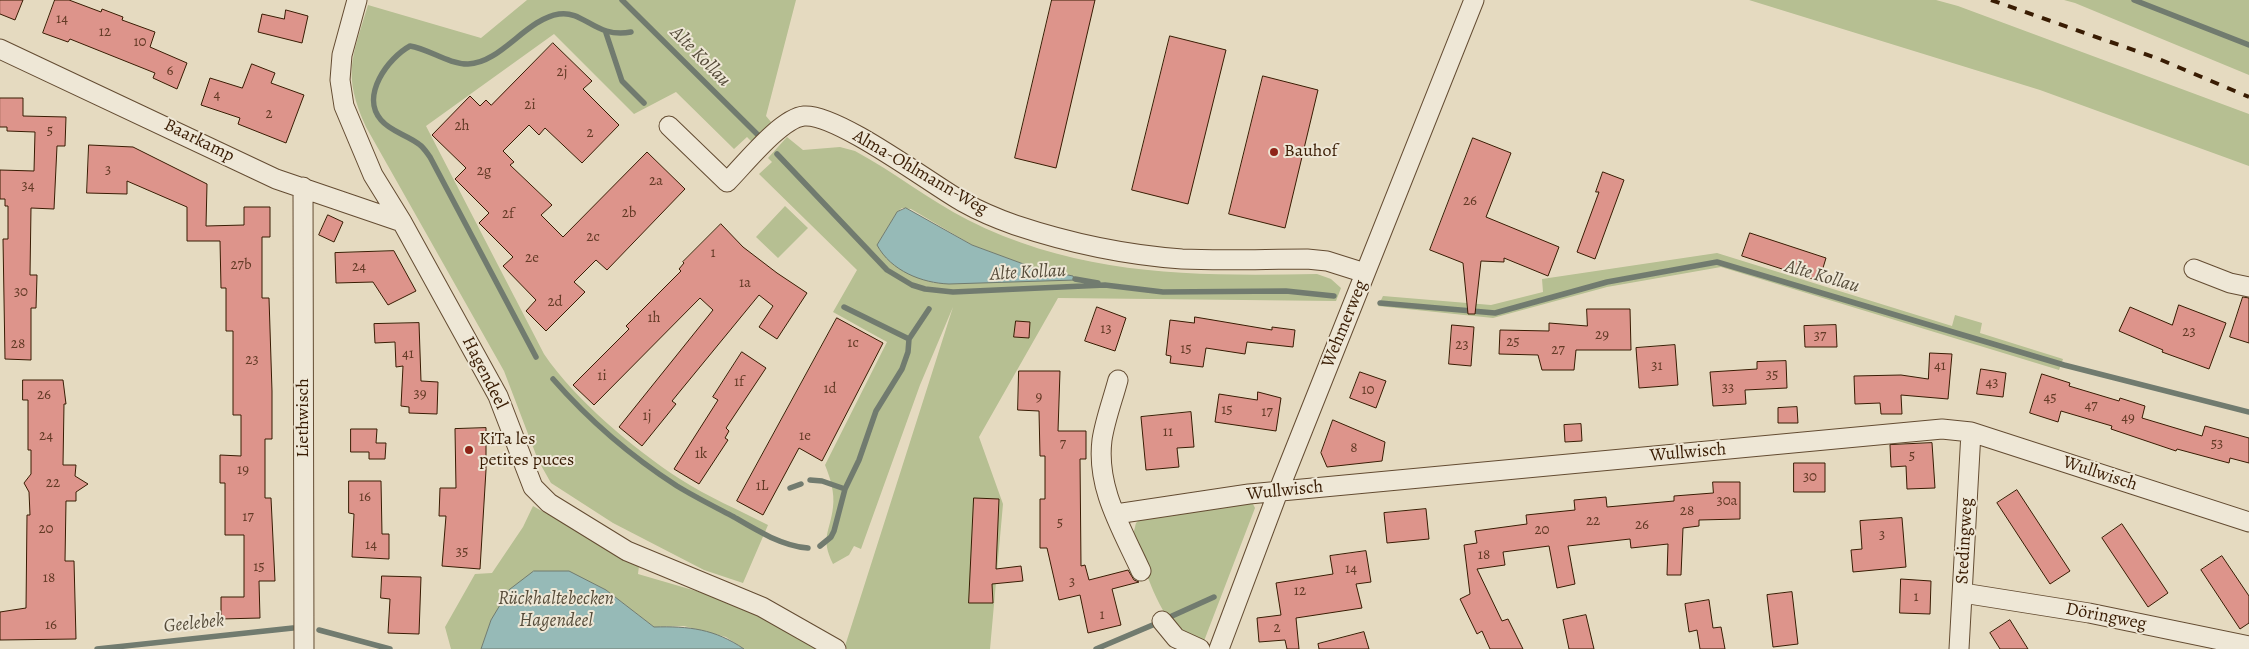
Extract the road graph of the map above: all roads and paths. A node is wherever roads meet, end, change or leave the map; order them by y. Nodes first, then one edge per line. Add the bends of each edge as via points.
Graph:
1 (357, 0) edge
2 (1474, 0) edge
3 (0, 49) edge
4 (669, 126) dead end
5 (304, 187) junction
6 (402, 222) junction
7 (2194, 269) dead end
8 (1365, 273) junction
9 (2249, 287) edge
10 (1118, 380) dead end
11 (1971, 432) junction
12 (1278, 492) junction
13 (1116, 514) junction
14 (2249, 522) edge
15 (1141, 571) dead end
16 (1963, 593) junction
17 (1162, 621) dead end
18 (2249, 646) edge
19 (304, 649) edge
20 (836, 649) edge
21 (1200, 649) edge
22 (1218, 649) edge
23 (1959, 649) edge

1 - 6 street, Hagendeel via 342,55 340,80 344,106 373,176
2 - 8 street, Wehmerweg
3 - 5 street, Baarkamp via 276,179
4 - 8 street, Alma-Ohlmann-Weg via 728,182 781,127 805,116 834,124 871,144 964,202 1014,224 1077,243 1182,259 1327,261
5 - 6 street, Baarkamp
5 - 19 street, Liethwisch
6 - 20 street, Hagendeel via 498,396 533,487 549,503 627,551 762,607
7 - 9 street via 2230,284
8 - 12 street, Wehmerweg
10 - 13 street via 1102,440 1103,477 1110,506
11 - 12 street, Wullwisch via 1942,429
11 - 14 street, Wullwisch
11 - 16 street, Stedingweg
12 - 13 street, Wullwisch
12 - 22 street, Wehmerweg
13 - 15 street
16 - 18 street, Döringweg via 2089,613
16 - 23 street, Stedingweg
17 - 21 street via 1176,638

